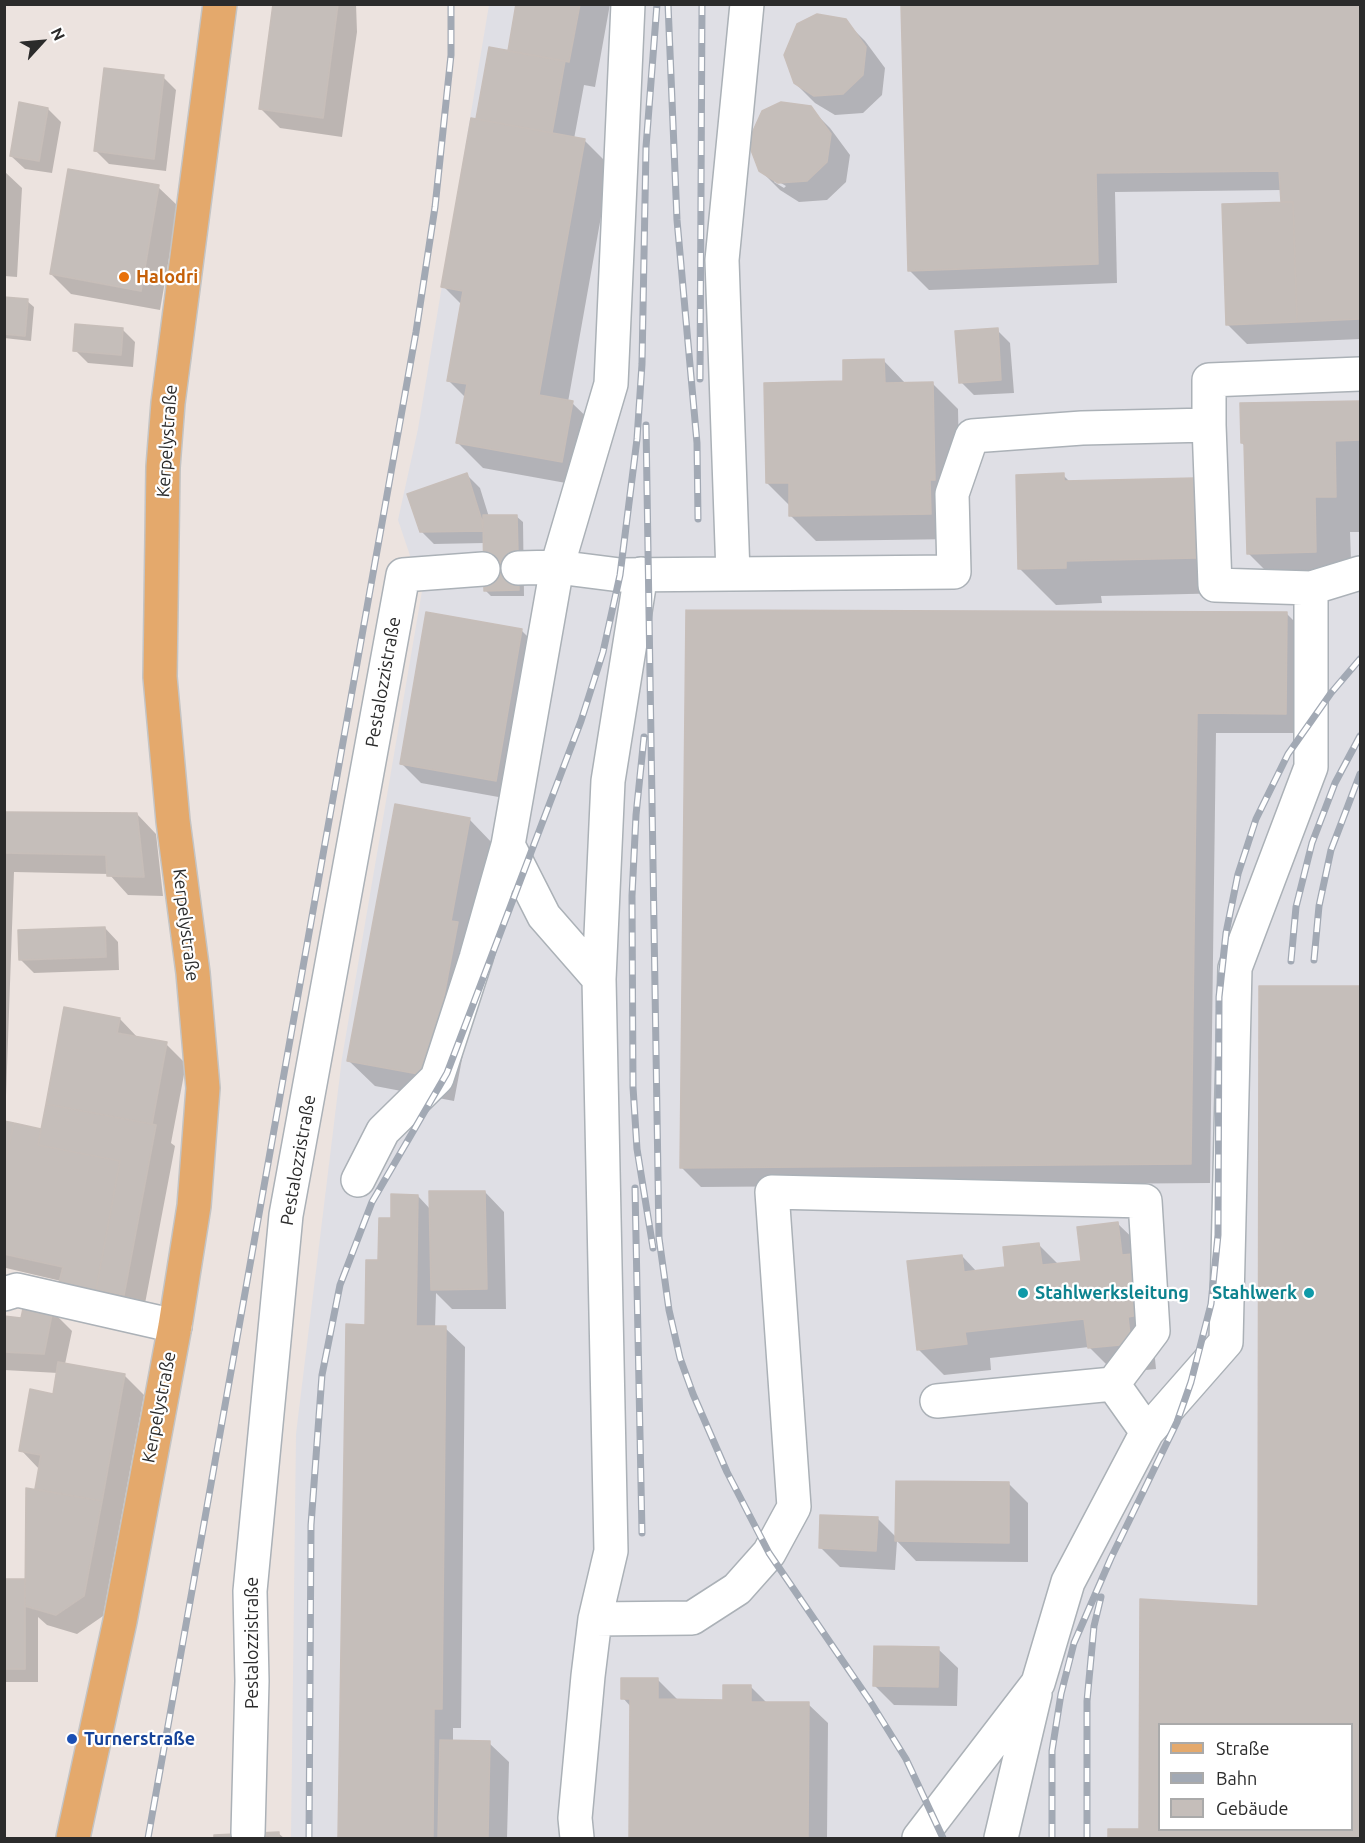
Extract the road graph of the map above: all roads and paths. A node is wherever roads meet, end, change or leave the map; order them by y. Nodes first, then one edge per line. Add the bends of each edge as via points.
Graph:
1 (220, 4) edge
2 (628, 4) edge
3 (747, 4) edge
4 (1360, 374) edge
5 (1209, 425) junction
6 (557, 567) junction
7 (518, 568) dead end
8 (483, 569) dead end
9 (1360, 573) edge
10 (641, 574) junction
11 (733, 574) junction
12 (1311, 588) junction
13 (508, 845) junction
14 (599, 979) junction
15 (358, 1180) dead end
16 (4, 1294) edge
17 (175, 1326) junction
18 (1113, 1384) junction
19 (937, 1401) dead end
20 (1147, 1432) junction
21 (595, 1619) junction
22 (1038, 1683) junction
23 (248, 1833) dead end
24 (73, 1839) edge
25 (577, 1839) edge
26 (919, 1839) edge
27 (1001, 1839) edge

1 - 17 main road, Kerpelystraße via 163,467 160,677 203,1088 194,1206
2 - 6 lane via 611,384
3 - 11 lane via 722,260
4 - 5 lane via 1209,380
5 - 11 lane via 972,436 952,494 954,572
5 - 12 lane via 1215,585
6 - 7 lane
6 - 10 lane
6 - 13 lane
8 - 23 lane, Pestalozzistraße via 403,574 392,633 286,1215 250,1591
9 - 12 lane
10 - 11 lane
10 - 14 lane via 608,781
12 - 20 lane via 1311,767 1234,968 1226,1342
13 - 14 lane via 544,916
13 - 15 lane via 437,1078 383,1131
14 - 21 lane via 611,1551
16 - 17 lane via 17,1290
17 - 24 main road, Kerpelystraße via 120,1621
18 - 19 lane
18 - 20 lane
18 - 21 lane via 1153,1331 1145,1201 772,1192 794,1507 769,1554 737,1588 692,1618
20 - 22 lane via 1068,1582
21 - 25 lane via 575,1818
22 - 26 lane
22 - 27 lane

